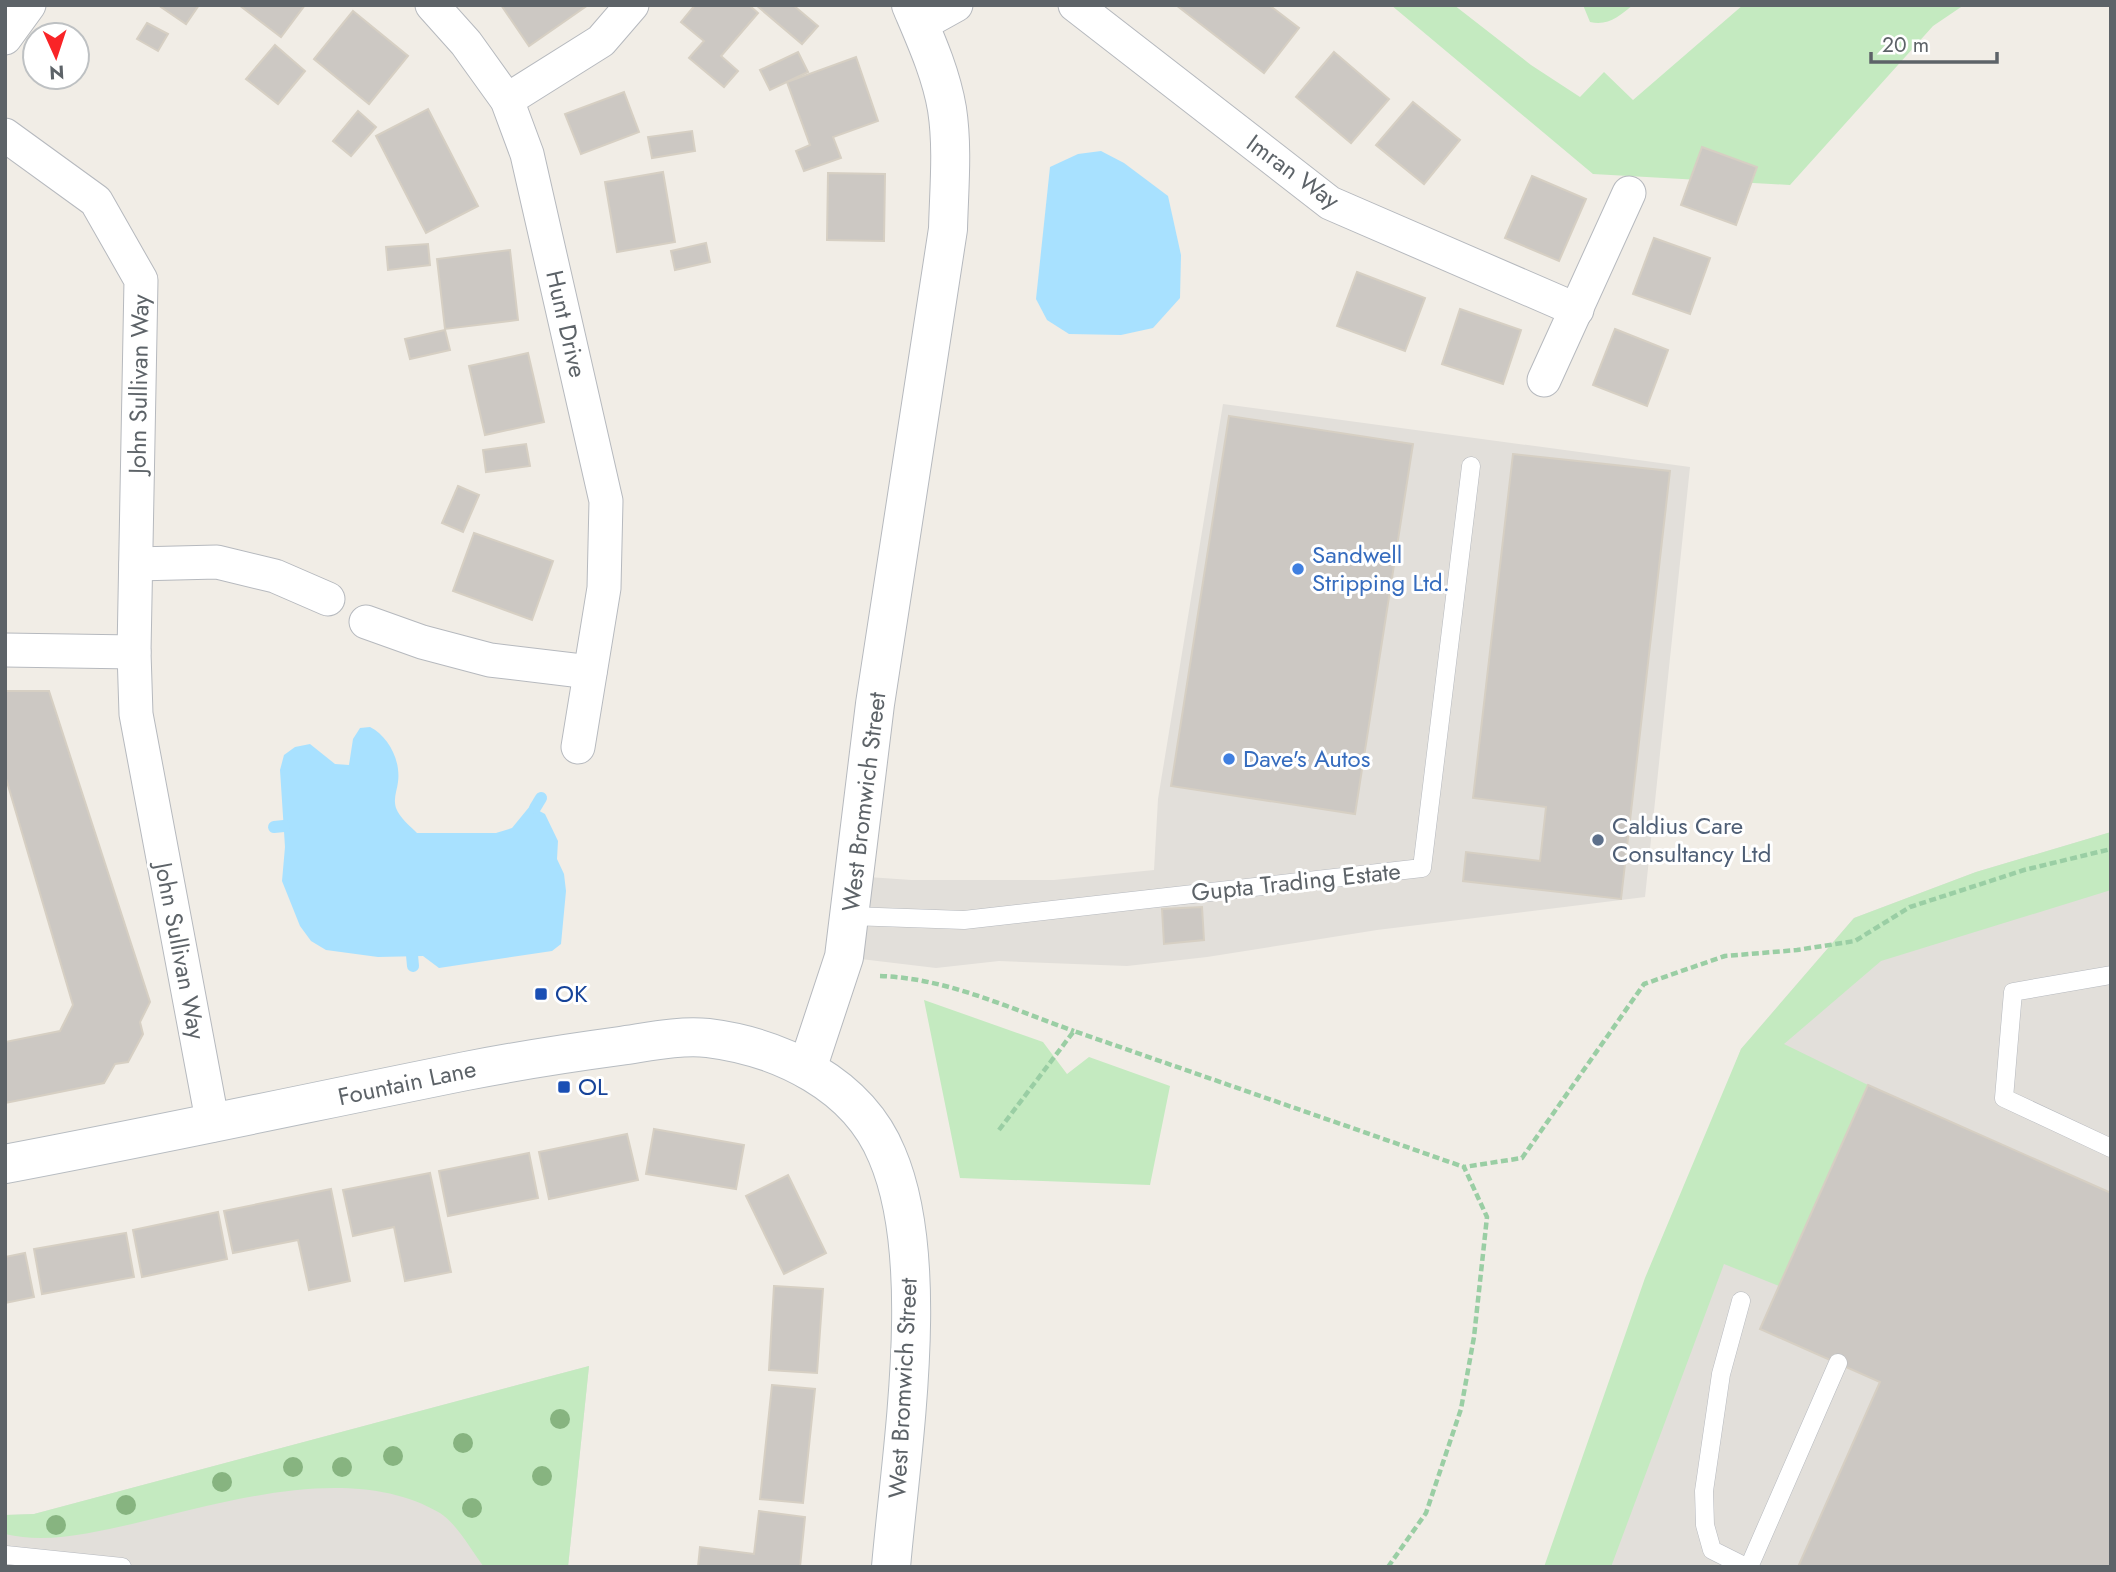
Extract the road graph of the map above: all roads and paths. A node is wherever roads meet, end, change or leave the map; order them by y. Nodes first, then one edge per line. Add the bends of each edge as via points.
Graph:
1 (29, 5) edge
2 (432, 5) edge
3 (632, 5) edge
4 (956, 5) edge
5 (1075, 5) edge
6 (916, 15) edge
7 (5, 38) edge
8 (507, 100) junction
9 (5, 135) edge
10 (1629, 193) dead end
11 (1577, 310) junction
12 (1544, 380) dead end
13 (1471, 466) dead end
14 (136, 564) junction
15 (328, 599) dead end
16 (366, 622) dead end
17 (5, 650) edge
18 (134, 652) junction
19 (590, 672) junction
20 (578, 747) dead end
21 (2111, 849) edge
22 (850, 916) junction
23 (840, 975) junction
24 (2111, 975) edge
25 (1073, 1031) junction
26 (807, 1069) junction
27 (213, 1125) junction
28 (999, 1130) dead end
29 (2111, 1148) edge
30 (5, 1164) edge
31 (1464, 1167) junction
32 (1741, 1301) dead end
33 (1838, 1363) dead end
34 (6, 1555) edge
35 (122, 1567) edge
36 (891, 1567) edge
37 (1388, 1567) edge
38 (1747, 1567) edge

1 - 7 street
2 - 8 street, Hunt Drive
3 - 8 street via 601,41
4 - 6 street
5 - 11 street, Imran Way via 1330,203
6 - 22 main road, West Bromwich Street via 947,108 948,229 875,704
8 - 19 street, Hunt Drive via 527,154 606,500 604,588
9 - 14 street, John Sullivan Way via 96,201 141,280
10 - 11 street
11 - 12 street
13 - 22 lane, Gupta Trading Estate via 1422,868 964,920
14 - 15 street via 217,562 275,576
14 - 18 street, John Sullivan Way
16 - 19 street via 490,660
17 - 18 street
18 - 27 street, John Sullivan Way via 136,714
19 - 20 street, Hunt Drive
21 - 31 path via 2024,870 1910,906 1856,941 1725,956 1644,984 1522,1158
22 - 23 main road, West Bromwich Street
23 - 25 path via 909,976
23 - 26 main road, West Bromwich Street
24 - 29 lane via 2013,992 2004,1098
25 - 28 path
25 - 31 path
26 - 27 main road, Fountain Lane via 771,1051 738,1043 703,1038 662,1040 521,1060
26 - 36 main road, West Bromwich Street via 848,1099 876,1132 902,1202 909,1256 908,1372
27 - 30 main road, Fountain Lane
31 - 37 path via 1487,1217 1461,1409 1426,1513
32 - 38 lane via 1721,1374 1704,1490 1705,1525 1712,1550
33 - 38 lane
34 - 35 lane

